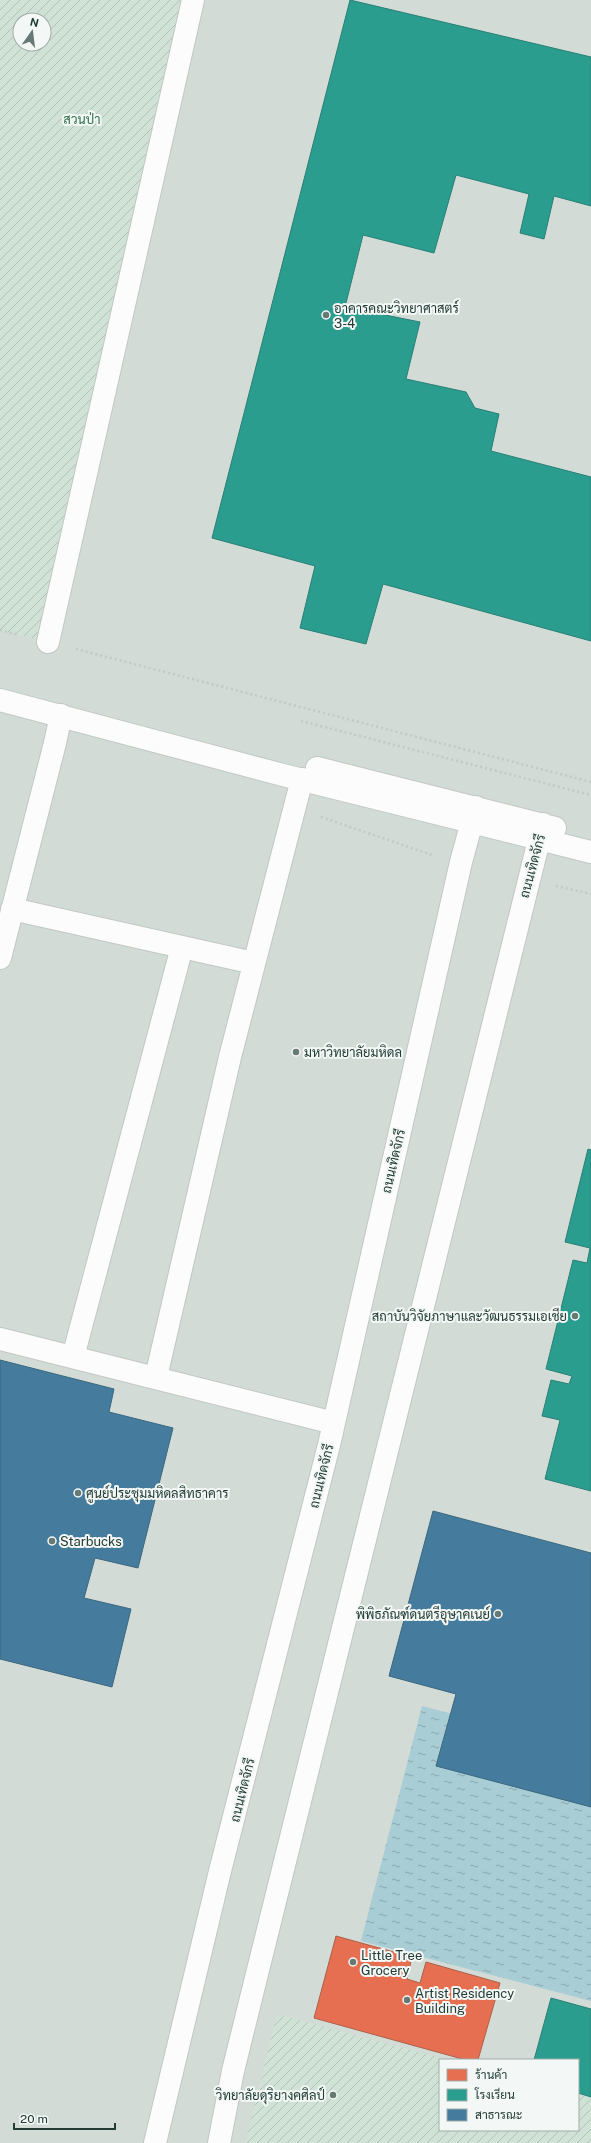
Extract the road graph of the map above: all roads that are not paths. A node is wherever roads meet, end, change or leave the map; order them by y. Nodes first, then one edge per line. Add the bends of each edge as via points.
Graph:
1 (193, 0) edge
2 (48, 642) road end
3 (0, 688) edge
4 (0, 700) edge
5 (61, 715) junction
6 (302, 779) junction
7 (473, 815) junction
8 (540, 832) junction
9 (591, 836) edge
10 (591, 852) edge
11 (12, 909) junction
12 (182, 947) junction
13 (0, 958) edge
14 (254, 963) junction
15 (0, 1339) edge
16 (73, 1357) junction
17 (156, 1377) junction
18 (334, 1423) junction
19 (155, 2143) edge
20 (219, 2143) edge

1 - 2 lane
3 - 7 lane
4 - 5 lane
5 - 6 lane
5 - 11 lane
6 - 7 lane
6 - 14 lane
7 - 8 lane
7 - 18 lane, ถนนเทิดจักรี
8 - 9 lane
8 - 10 lane
8 - 20 lane, ถนนเทิดจักรี via 233,2071
11 - 12 lane
11 - 13 lane
12 - 14 lane
12 - 16 lane
14 - 17 lane
15 - 16 lane
16 - 17 lane
17 - 18 lane
18 - 19 lane, ถนนเทิดจักรี via 220,1871

